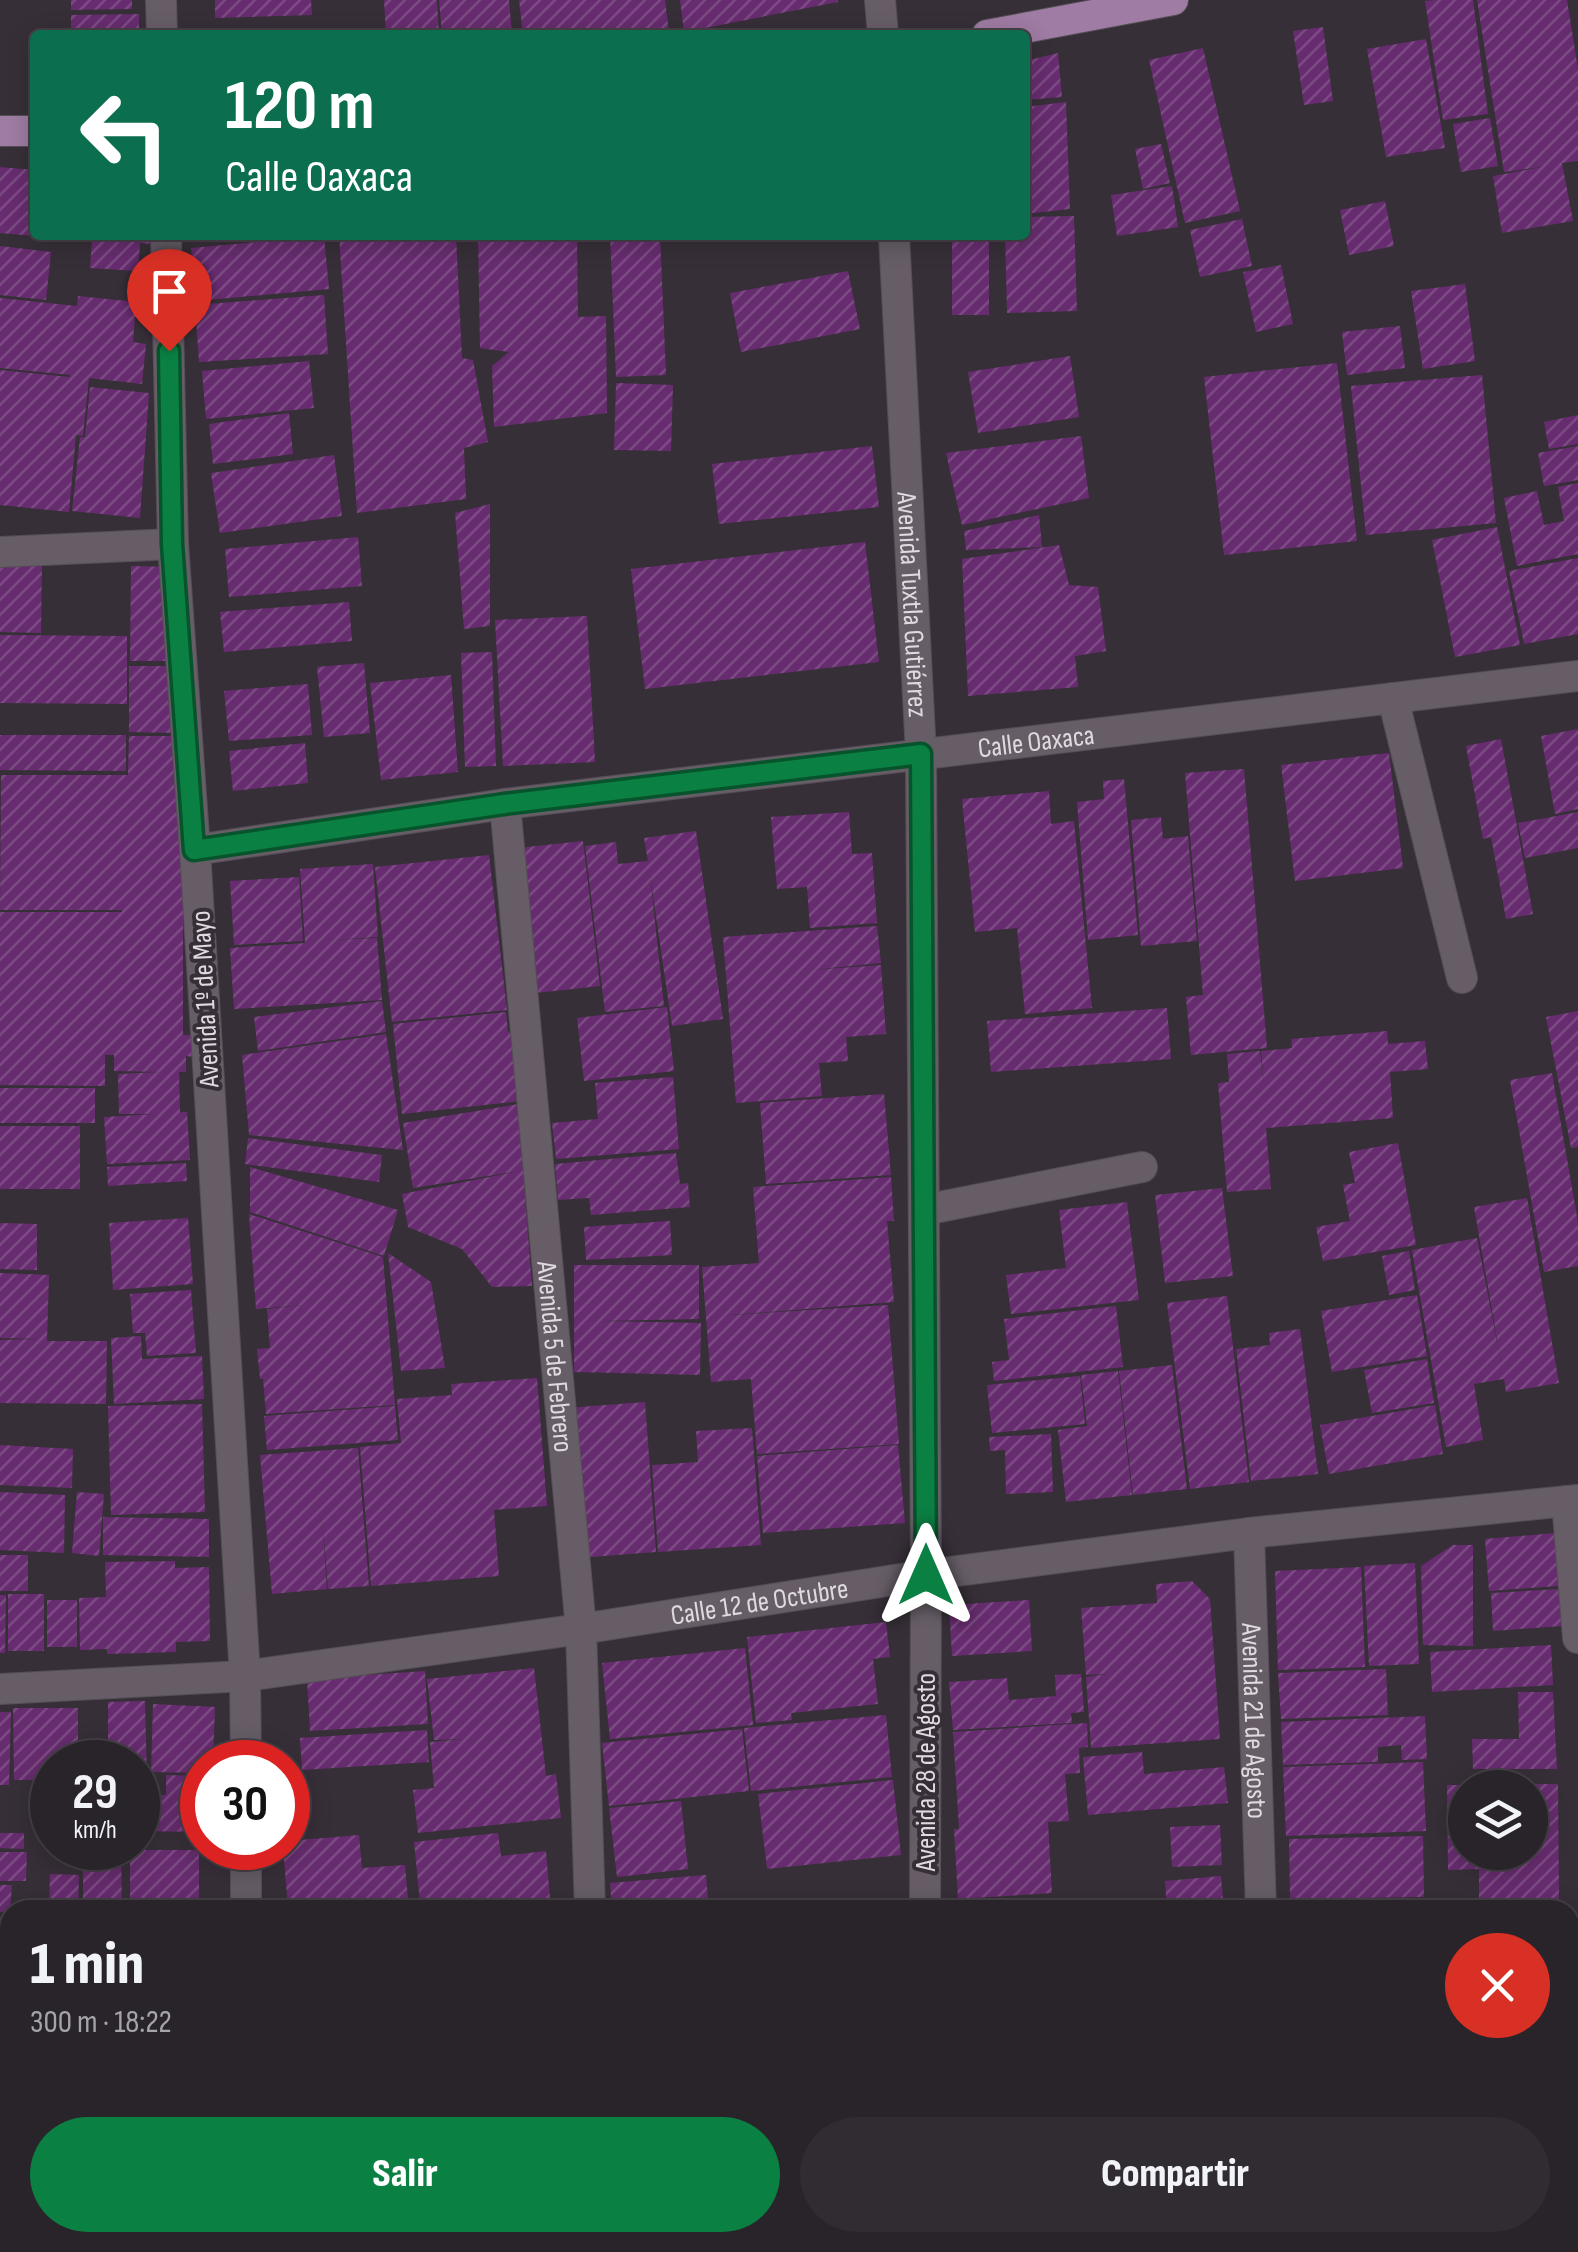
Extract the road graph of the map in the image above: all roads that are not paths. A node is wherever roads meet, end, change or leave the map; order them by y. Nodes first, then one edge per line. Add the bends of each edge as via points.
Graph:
1 (161, 0) edge
2 (880, 0) edge
3 (1173, 0) edge
4 (162, 30) edge
5 (883, 30) edge
6 (1014, 30) edge
7 (30, 131) edge
8 (0, 132) edge
9 (166, 240) edge
10 (894, 240) edge
11 (172, 544) junction
12 (0, 552) edge
13 (1578, 676) edge
14 (1393, 698) junction
15 (921, 754) junction
16 (504, 804) junction
17 (194, 850) junction
18 (1462, 978) dead end
19 (1142, 1167) dead end
20 (924, 1210) junction
21 (1573, 1500) edge
22 (1249, 1533) junction
23 (926, 1575) junction
24 (581, 1629) junction
25 (1578, 1638) edge
26 (245, 1676) junction
27 (0, 1689) edge
28 (246, 1740) edge
29 (246, 1870) edge
30 (246, 1900) edge
31 (590, 1900) edge
32 (925, 1900) edge
33 (1261, 1900) edge

1 - 4 street
2 - 5 street
3 - 6 main road
7 - 8 main road
9 - 11 street, Avenida 1º de Mayo
10 - 15 street, Avenida Tuxtla Gutiérrez
11 - 12 street
11 - 17 street, Avenida 1º de Mayo
13 - 14 street, Calle Oaxaca
14 - 15 street, Calle Oaxaca
14 - 18 street
15 - 16 street, Calle Oaxaca
15 - 20 street, Avenida Tuxtla Gutiérrez
16 - 17 street, Calle Oaxaca
16 - 24 street, Avenida 5 de Febrero
17 - 26 street, Avenida 1º de Mayo
19 - 20 street
20 - 23 street, Avenida Tuxtla Gutiérrez
21 - 22 street, Calle 12 de Octubre
21 - 25 street
22 - 23 street, Calle 12 de Octubre
22 - 33 street, Avenida 21 de Agosto
23 - 24 street, Calle 12 de Octubre
23 - 32 street, Avenida 28 de Agosto
24 - 26 street, Calle 12 de Octubre
24 - 31 street, Avenida 5 de Febrero
26 - 27 street, Calle 12 de Octubre
26 - 28 street, Avenida 1º de Mayo
29 - 30 street

